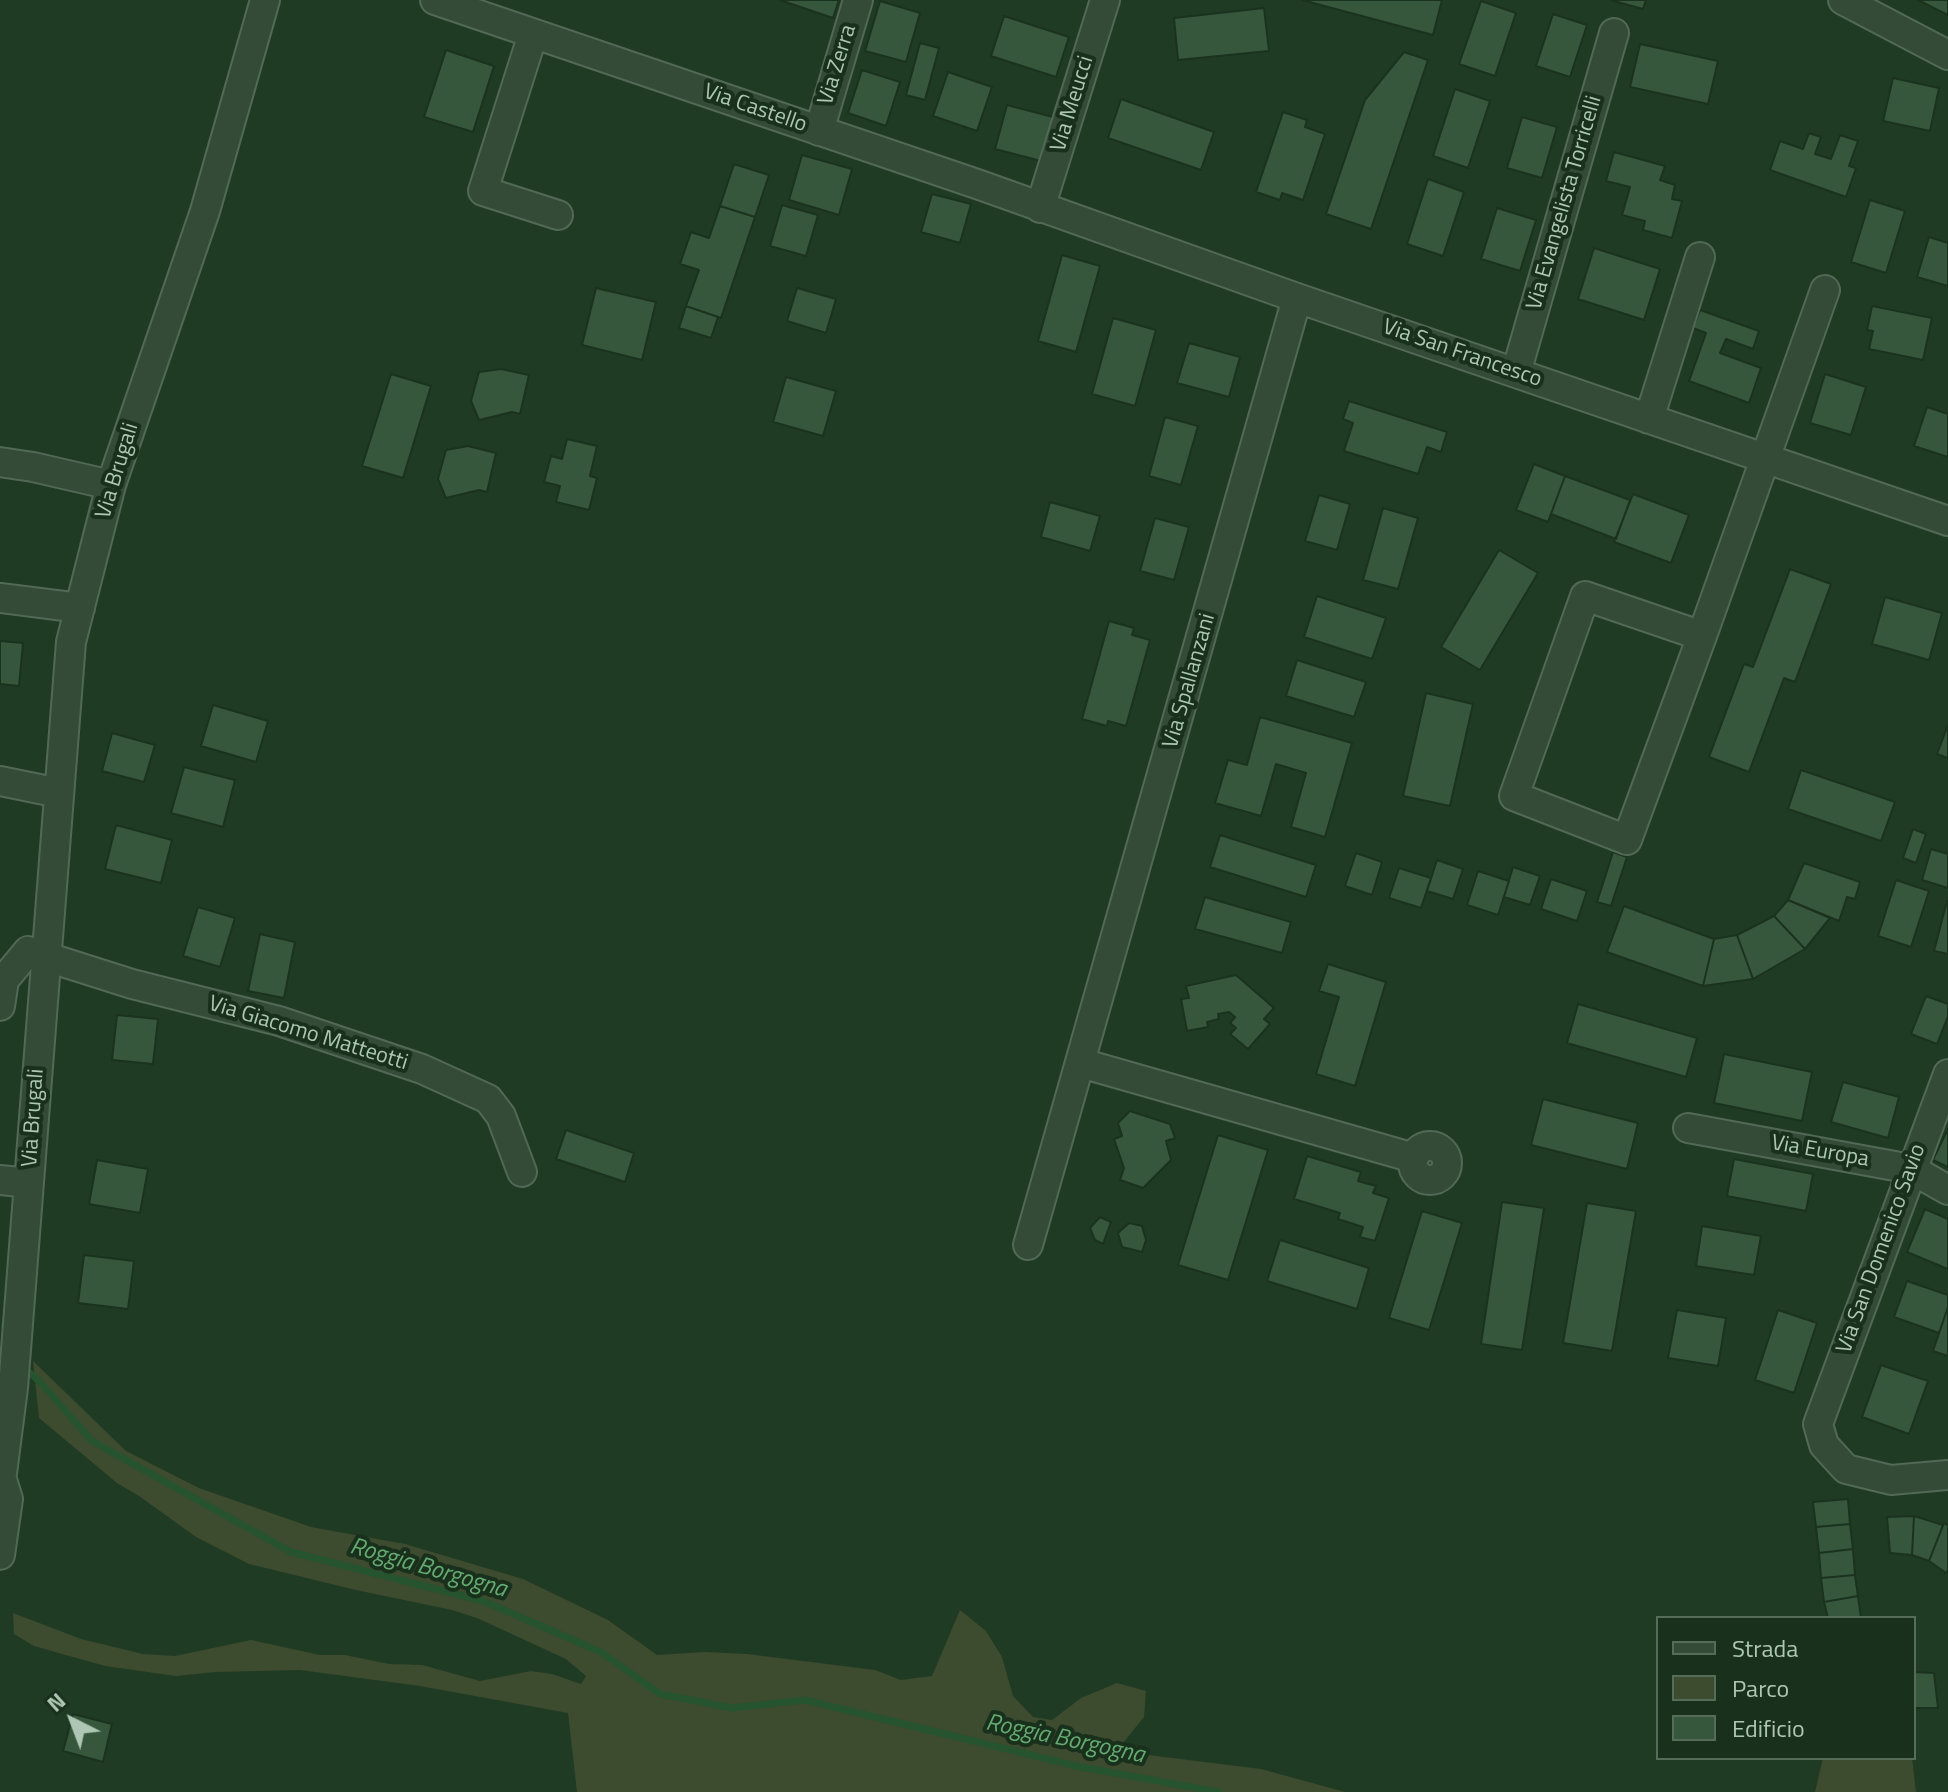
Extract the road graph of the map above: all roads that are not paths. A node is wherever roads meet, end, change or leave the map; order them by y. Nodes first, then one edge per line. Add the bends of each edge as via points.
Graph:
1 (265, 0) edge
2 (435, 0) edge
3 (858, 0) edge
4 (1105, 0) edge
5 (1843, 0) edge
6 (1614, 33) dead end
7 (533, 34) junction
8 (1948, 55) edge
9 (819, 131) junction
10 (977, 184) joint
11 (1040, 208) junction
12 (558, 215) dead end
13 (1700, 257) dead end
14 (1825, 290) dead end
15 (1297, 298) junction
16 (1516, 373) junction
17 (1649, 419) junction
18 (1764, 458) junction
19 (0, 462) edge
20 (111, 485) junction
21 (1948, 521) edge
22 (0, 598) edge
23 (80, 608) junction
24 (1702, 636) junction
25 (0, 781) edge
26 (59, 793) junction
27 (46, 957) junction
28 (0, 1006) edge
29 (1081, 1063) junction
30 (1948, 1074) edge
31 (1688, 1128) dead end
32 (1414, 1158) dead end
33 (1911, 1169) junction
34 (522, 1172) dead end
35 (0, 1180) edge
36 (29, 1183) junction
37 (1948, 1190) edge
38 (1028, 1245) dead end
39 (1948, 1475) edge
40 (1, 1486) edge
41 (0, 1555) edge

1 - 20 street, Via Brugali via 205,211
2 - 7 street, Via Castello
3 - 9 street, Via Zerra
4 - 11 street, Via Meucci
5 - 8 street
6 - 16 street, Via Evangelista Torricelli
7 - 9 street, Via Castello
7 - 12 street via 483,191
9 - 10 street, Via Castello
10 - 11 street, Via San Francesco
11 - 15 street, Via San Francesco
13 - 17 street
14 - 18 street
15 - 16 street, Via San Francesco
15 - 29 street, Via Spallanzani
16 - 17 street, Via San Francesco
17 - 18 street, Via San Francesco
18 - 21 street, Via San Francesco
18 - 24 street
19 - 20 street
20 - 23 street, Via Brugali
22 - 23 street
23 - 26 street, Via Brugali via 71,642
24 - 24 street via 1585,596 1514,796 1627,840
25 - 26 street
26 - 27 street, Via Brugali
27 - 28 street via 28,951 4,980
27 - 34 street, Via Giacomo Matteotti via 279,1021 422,1069 488,1099 501,1116
27 - 36 street, Via Brugali
29 - 32 street
29 - 38 street, Via Spallanzani
30 - 33 street, Via San Domenico Savio
31 - 33 street, Via Europa
33 - 37 street, Via Europa
33 - 39 street, Via San Domenico Savio via 1818,1424 1824,1445 1846,1469 1891,1480
35 - 36 street, Via Brugali
36 - 40 street, Via Brugali
40 - 41 street, Via Brugali via 8,1499

